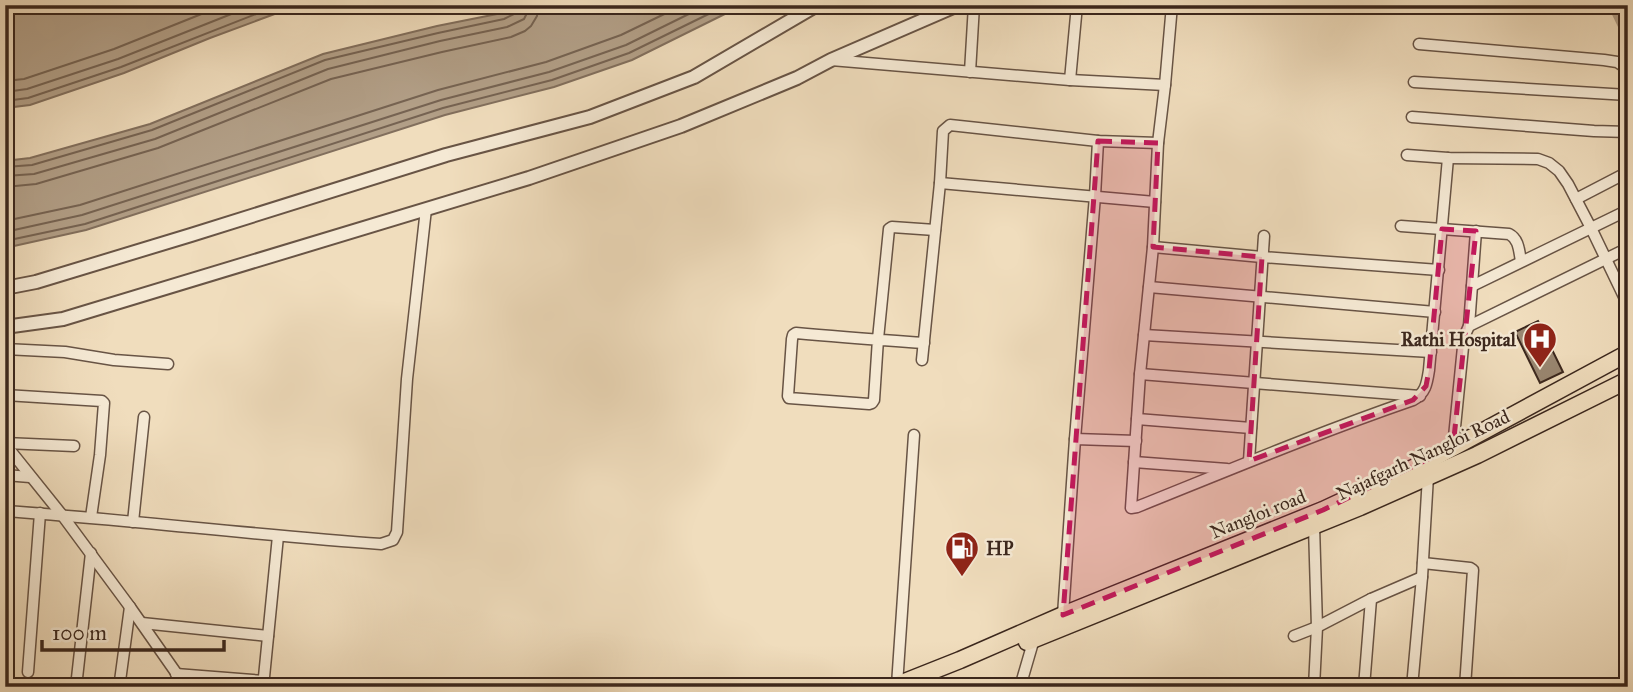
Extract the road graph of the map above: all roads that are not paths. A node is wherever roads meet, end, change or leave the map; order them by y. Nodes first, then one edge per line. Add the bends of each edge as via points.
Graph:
1 (817, 5) edge
2 (958, 5) edge
3 (974, 5) edge
4 (1077, 5) edge
5 (1172, 5) edge
6 (1419, 44) dead end
7 (831, 60) junction
8 (1628, 69) edge
9 (970, 72) junction
10 (1070, 80) junction
11 (1414, 82) dead end
12 (1166, 85) junction
13 (1628, 95) edge
14 (1412, 117) dead end
15 (1628, 132) edge
16 (1098, 141) junction
17 (1158, 143) junction
18 (1407, 155) dead end
19 (1448, 158) junction
20 (1628, 172) edge
21 (940, 183) junction
22 (1095, 196) junction
23 (1576, 199) junction
24 (1156, 202) junction
25 (426, 209) junction
26 (1628, 210) edge
27 (1401, 226) dead end
28 (1591, 228) junction
29 (1442, 229) junction
30 (935, 230) junction
31 (1476, 231) junction
32 (1264, 236) dead end
33 (1153, 247) junction
34 (1628, 248) edge
35 (1262, 257) junction
36 (1605, 258) junction
37 (1521, 261) junction
38 (1439, 270) junction
39 (1472, 286) junction
40 (5, 288) edge
41 (1149, 288) junction
42 (1260, 297) junction
43 (1628, 305) edge
44 (1435, 312) junction
45 (1469, 326) junction
46 (5, 327) edge
47 (1144, 335) junction
48 (878, 339) junction
49 (924, 342) junction
50 (1257, 342) junction
51 (5, 349) edge
52 (1431, 352) junction
53 (1628, 353) edge
54 (922, 360) dead end
55 (168, 364) dead end
56 (1140, 374) junction
57 (1628, 380) edge
58 (1255, 383) junction
59 (5, 395) edge
60 (1421, 396) junction
61 (144, 417) dead end
62 (1137, 419) junction
63 (1251, 428) junction
64 (914, 435) dead end
65 (1075, 439) junction
66 (1136, 441) junction
67 (5, 444) edge
68 (74, 446) dead end
69 (1454, 447) junction
70 (1249, 461) junction
71 (1134, 462) junction
72 (1231, 469) junction
73 (5, 475) edge
74 (1428, 476) junction
75 (30, 477) junction
76 (1395, 484) junction
77 (5, 512) edge
78 (40, 513) junction
79 (62, 515) junction
80 (91, 517) junction
81 (133, 522) junction
82 (1314, 526) junction
83 (278, 537) junction
84 (91, 553) junction
85 (1423, 563) junction
86 (1422, 577) junction
87 (1371, 599) junction
88 (130, 607) junction
89 (1063, 615) junction
90 (142, 623) junction
91 (1317, 627) junction
92 (1032, 634) junction
93 (268, 636) junction
94 (1294, 636) dead end
95 (28, 672) dead end
96 (176, 674) junction
97 (76, 678) dead end
98 (120, 681) dead end
99 (263, 684) edge
100 (894, 686) edge
101 (186, 687) edge
102 (920, 687) edge
103 (1020, 687) edge
104 (1314, 687) edge
105 (1364, 687) edge
106 (1412, 687) edge
107 (1465, 687) edge

1 - 40 street via 694,77 590,117 446,155
2 - 7 street
3 - 9 street
4 - 10 street
5 - 12 street
6 - 8 street via 1604,60
7 - 9 street
7 - 25 street via 681,126
9 - 10 street
10 - 12 street
11 - 13 street
12 - 17 street
14 - 15 street
16 - 17 street
16 - 21 street via 950,125 943,131
16 - 22 street
17 - 24 street
18 - 19 street
19 - 23 street via 1538,159 1559,171
19 - 29 street
20 - 23 street
21 - 22 street
21 - 30 street
22 - 24 street
22 - 65 street
23 - 28 street
24 - 33 street
25 - 46 street via 62,319
25 - 83 street via 395,536 381,544
26 - 28 street
27 - 29 street
28 - 36 street
28 - 37 street
29 - 31 street
29 - 38 street
30 - 48 street via 889,229
30 - 49 street
31 - 37 street via 1514,237
31 - 39 street
32 - 35 street
33 - 35 street
33 - 41 street
34 - 36 street
35 - 38 street
35 - 42 street
36 - 43 street
36 - 45 street
37 - 39 street
38 - 44 street
39 - 45 street
41 - 42 street
41 - 47 street
42 - 44 street
42 - 50 street
44 - 52 street
45 - 69 street via 1464,337
47 - 50 street
47 - 56 street
48 - 48 street via 796,333 789,398 873,403
48 - 49 street
49 - 54 street
50 - 52 street
50 - 58 street
51 - 55 street
52 - 60 street
53 - 69 main road, Nangloi road
56 - 58 street
56 - 62 street
57 - 74 main road, Najafgarh Nangloi Road
58 - 60 street
58 - 63 street
59 - 80 street via 104,403
60 - 70 street
61 - 81 street
62 - 63 street
62 - 66 street
63 - 70 street
64 - 100 street
65 - 66 street
65 - 89 street
66 - 71 street
67 - 68 street
67 - 75 street
69 - 76 main road, Nangloi road
70 - 72 street
71 - 72 street
71 - 72 street via 1133,509
73 - 75 street
74 - 76 main road, Najafgarh Nangloi Road
74 - 85 street
75 - 79 street
76 - 82 main road, Najafgarh Nangloi Road
76 - 89 main road, Nangloi road
77 - 78 street
78 - 79 street
78 - 95 street
79 - 80 street
79 - 84 street
80 - 81 street
81 - 83 street
82 - 91 street
82 - 92 main road, Najafgarh Nangloi Road
83 - 93 street
84 - 88 street
84 - 97 street
85 - 86 street
85 - 107 street via 1473,570
86 - 87 street
86 - 106 street
87 - 91 street
87 - 105 street
88 - 90 street
88 - 98 street
89 - 92 main road, Nangloi road
90 - 93 street
90 - 96 street
91 - 94 street
91 - 104 street
92 - 100 main road, Nangloi road
92 - 102 main road, Najafgarh Nangloi Road
92 - 103 street
93 - 99 street
96 - 99 street
96 - 101 street

